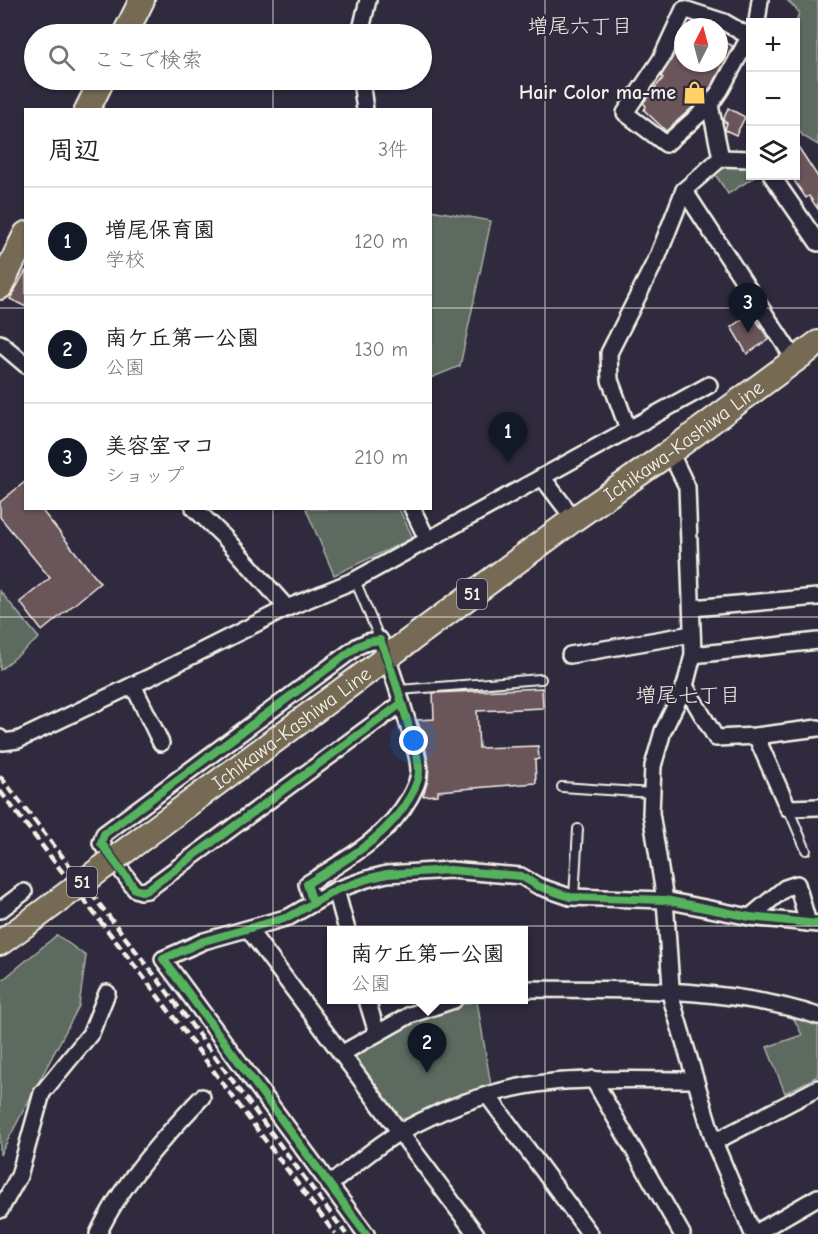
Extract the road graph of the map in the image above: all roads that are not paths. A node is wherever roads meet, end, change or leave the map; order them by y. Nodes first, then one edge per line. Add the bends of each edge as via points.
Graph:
1 (142, 0) edge
2 (368, 0) edge
3 (760, 0) edge
4 (758, 18) edge
5 (130, 24) edge
6 (362, 24) edge
7 (746, 34) edge
8 (746, 43) edge
9 (97, 90) edge
10 (362, 90) edge
11 (710, 105) junction
12 (88, 108) edge
13 (365, 108) edge
14 (721, 158) junction
15 (746, 159) edge
16 (775, 180) edge
17 (684, 190) junction
18 (24, 238) edge
19 (818, 243) edge
20 (0, 287) edge
21 (0, 343) edge
22 (818, 343) edge
23 (795, 360) junction
24 (24, 363) edge
25 (710, 385) dead end
26 (628, 429) junction
27 (670, 452) junction
28 (542, 477) junction
29 (196, 510) edge
30 (413, 510) edge
31 (574, 519) junction
32 (428, 541) junction
33 (355, 580) junction
34 (818, 597) edge
35 (287, 608) junction
36 (692, 608) junction
37 (692, 634) junction
38 (818, 641) edge
39 (383, 648) junction
40 (570, 655) dead end
41 (693, 655) junction
42 (541, 679) dead end
43 (133, 685) junction
44 (685, 686) junction
45 (400, 697) junction
46 (818, 728) edge
47 (756, 736) junction
48 (0, 738) edge
49 (161, 742) dead end
50 (562, 787) dead end
51 (652, 793) junction
52 (818, 807) edge
53 (788, 808) junction
54 (579, 829) dead end
55 (806, 850) dead end
56 (336, 890) junction
57 (24, 892) dead end
58 (574, 897) junction
59 (665, 900) junction
60 (313, 903) junction
61 (0, 910) edge
62 (750, 917) junction
63 (813, 924) edge
64 (346, 926) edge
65 (249, 930) junction
66 (0, 943) edge
67 (528, 989) edge
68 (671, 989) junction
69 (107, 993) dead end
70 (369, 1004) edge
71 (440, 1004) edge
72 (818, 1016) edge
73 (377, 1033) junction
74 (341, 1054) junction
75 (592, 1079) junction
76 (694, 1080) junction
77 (818, 1088) edge
78 (488, 1096) junction
79 (202, 1097) dead end
80 (400, 1132) junction
81 (714, 1143) junction
82 (329, 1185) junction
83 (818, 1197) edge
84 (0, 1210) edge
85 (98, 1234) edge
86 (366, 1234) edge
87 (476, 1234) edge
88 (590, 1234) edge
89 (682, 1234) edge
90 (753, 1234) edge

1 - 5 main road
2 - 6 street
3 - 4 street
7 - 11 street via 684,9 661,59 625,113 666,144
8 - 11 street
9 - 12 main road
10 - 13 street
11 - 14 street
14 - 15 street
14 - 17 street
16 - 19 street
17 - 23 street
17 - 26 street via 658,256 609,353 610,380
18 - 20 main road
21 - 24 street
22 - 23 main road, Ichikawa-Kashiwa Line / 51
23 - 27 main road, Ichikawa-Kashiwa Line / 51
25 - 26 street
26 - 28 street
27 - 31 main road, Ichikawa-Kashiwa Line / 51
27 - 36 street via 687,487
28 - 31 street
28 - 32 street
29 - 35 street
30 - 32 street
31 - 39 main road, Ichikawa-Kashiwa Line / 51
32 - 33 street
33 - 35 street
33 - 39 lane
34 - 36 street
35 - 43 street
36 - 37 street
37 - 40 street
37 - 41 street
38 - 41 street
39 - 45 street
39 - 45 street via 367,642 358,646 104,834 101,843 135,889 147,890
39 - 66 main road, Ichikawa-Kashiwa Line / 51, bridge via 129,848
41 - 44 street
42 - 45 lane
43 - 48 street via 18,740 3,742
43 - 49 street
44 - 47 street via 716,738
44 - 51 street via 663,731 653,766
45 - 60 street via 417,755 416,784 386,829 356,854 307,884
46 - 47 street
47 - 53 street
50 - 51 lane
51 - 59 street via 651,813
52 - 53 street
53 - 55 lane
54 - 58 lane
56 - 58 street via 387,874 450,870 521,876 538,886
56 - 60 street
56 - 64 street
57 - 61 street
58 - 59 street
59 - 62 street
59 - 68 street
60 - 65 street via 289,917
62 - 63 street
62 - 63 street via 785,888 797,884
65 - 74 street
65 - 82 street via 204,941 163,959
67 - 68 street
68 - 72 street via 756,1001
68 - 76 street
69 - 84 street via 91,1033 42,1093 19,1176
70 - 73 street
71 - 73 street
73 - 74 street
74 - 80 street
75 - 76 street
75 - 78 street via 551,1082
75 - 89 street
76 - 81 street
77 - 81 street
78 - 80 street via 440,1112
78 - 88 street
79 - 85 street via 158,1143
80 - 82 street
80 - 87 street
81 - 90 street
82 - 86 street
83 - 90 street

